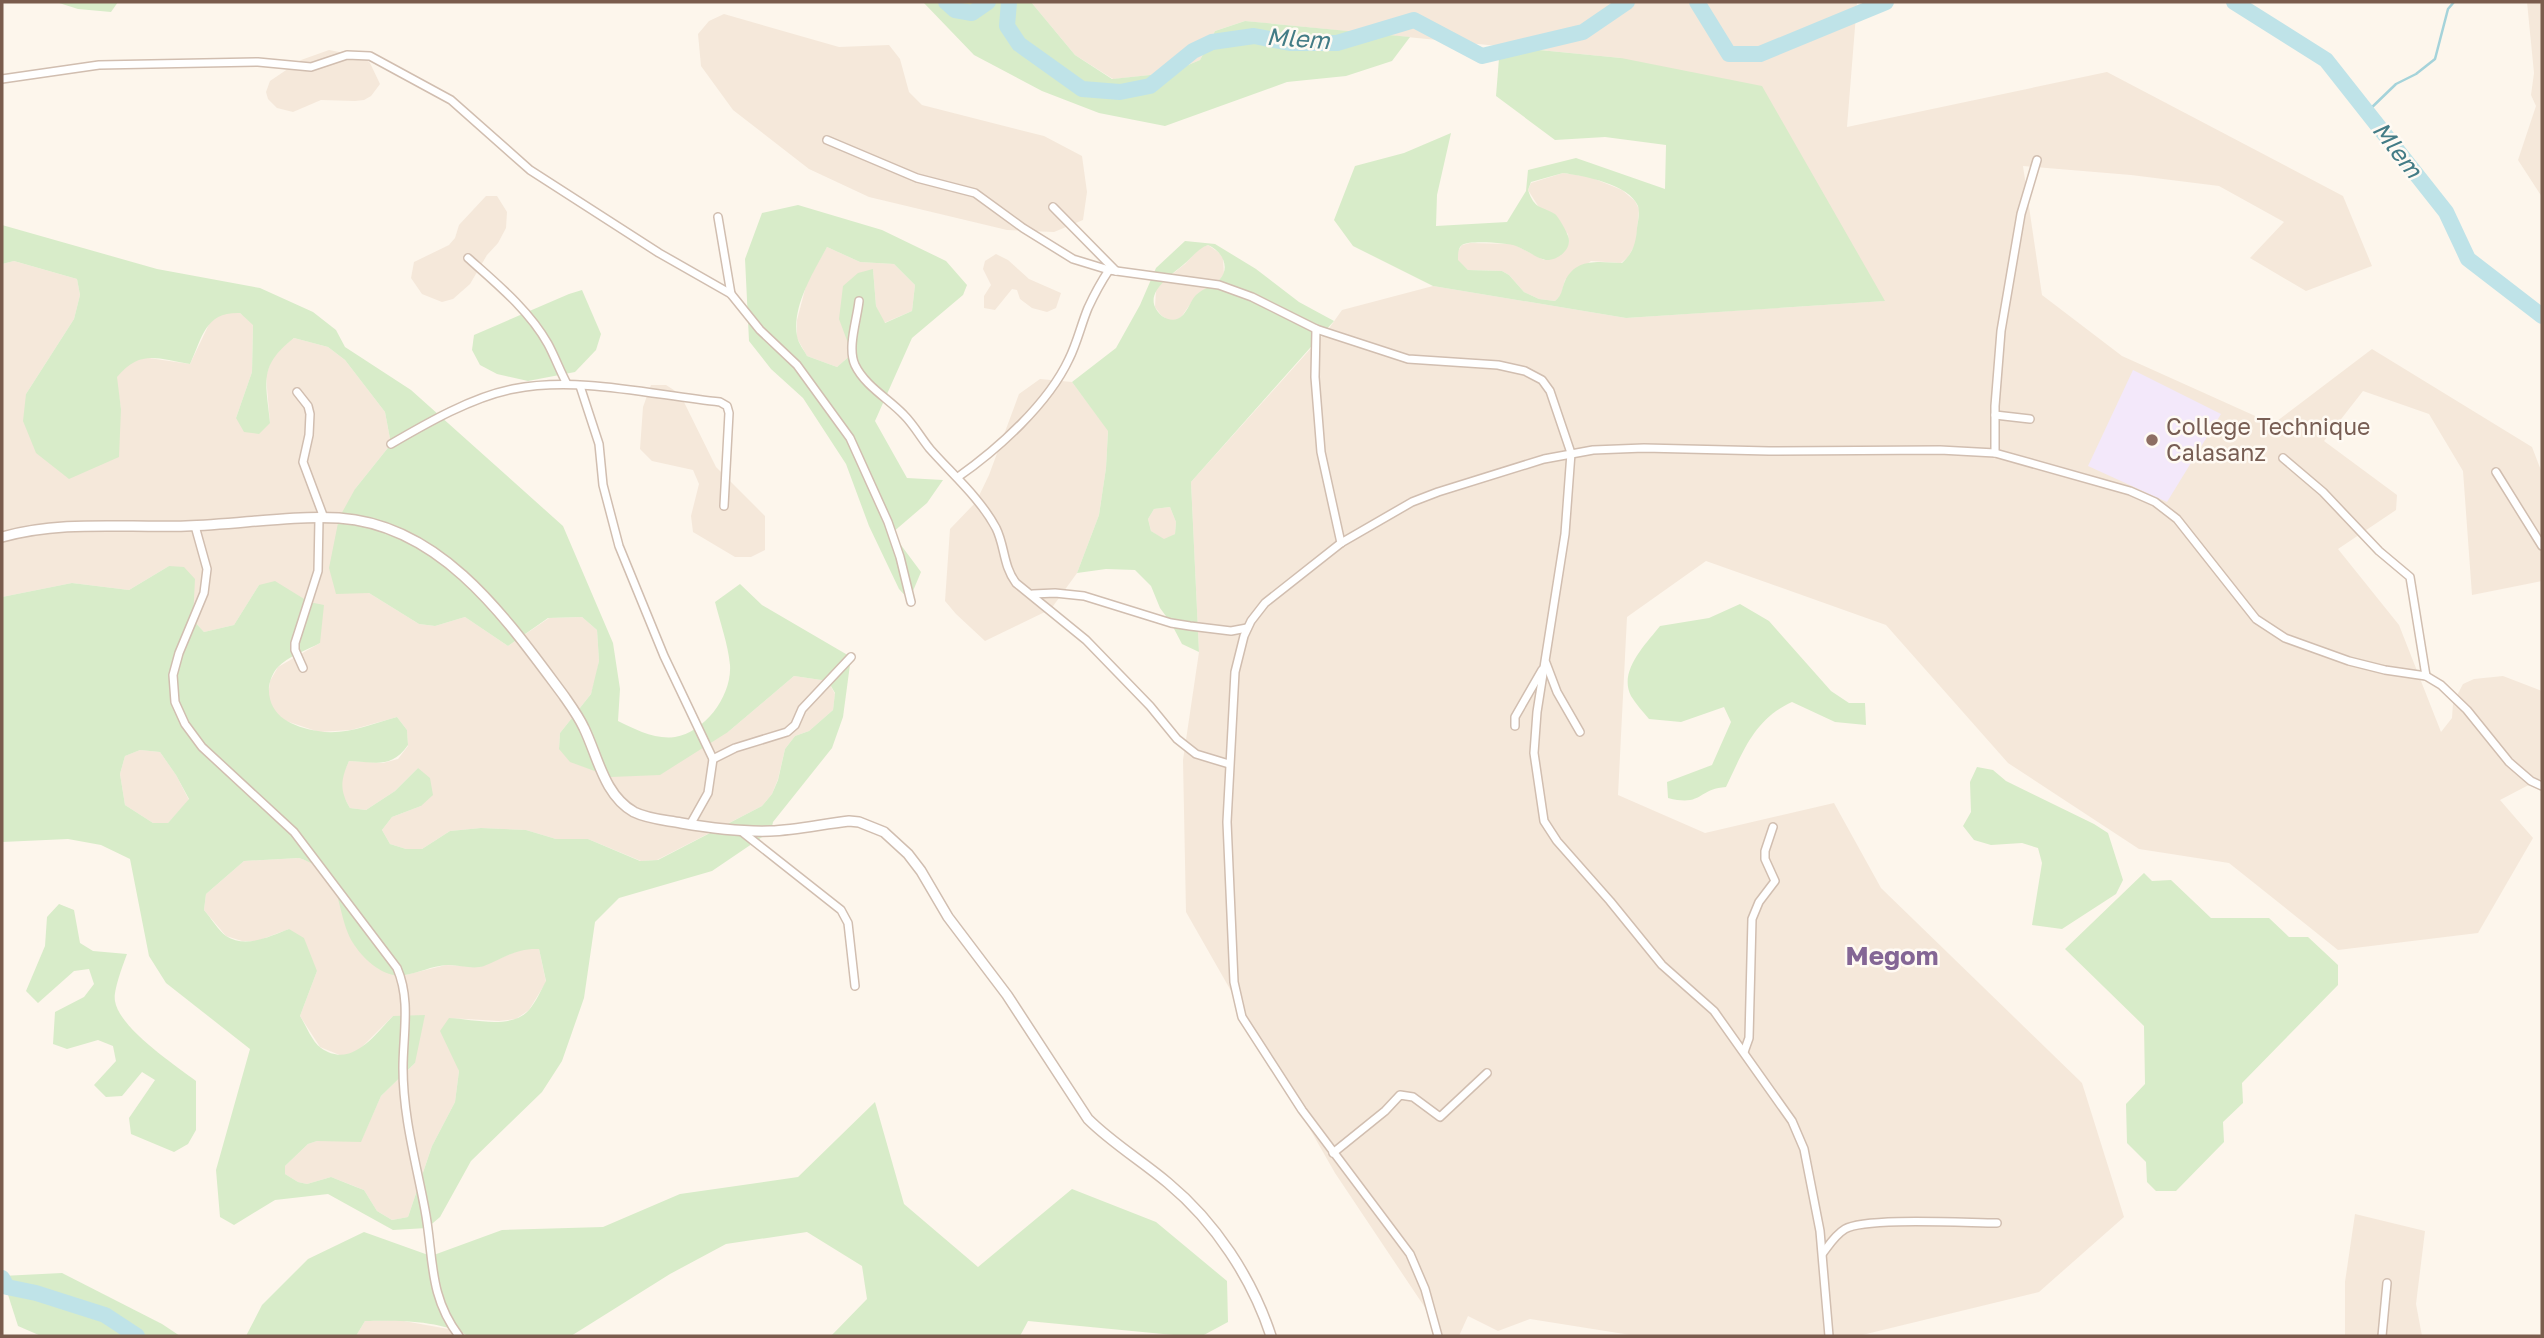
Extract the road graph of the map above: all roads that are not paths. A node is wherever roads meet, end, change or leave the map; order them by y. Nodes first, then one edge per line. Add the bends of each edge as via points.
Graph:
1 (2, 79) edge
2 (827, 139) dead end
3 (2038, 160) dead end
4 (1053, 207) dead end
5 (718, 217) dead end
6 (468, 258) dead end
7 (1113, 271) junction
8 (731, 294) junction
9 (859, 302) dead end
10 (1316, 328) junction
11 (567, 384) junction
12 (580, 386) junction
13 (297, 392) dead end
14 (1995, 415) junction
15 (2030, 419) dead end
16 (391, 444) dead end
17 (1571, 453) junction
18 (1995, 453) junction
19 (2283, 458) dead end
20 (2496, 472) dead end
21 (958, 477) junction
22 (724, 506) dead end
23 (322, 518) junction
24 (195, 526) junction
25 (2, 537) edge
26 (1341, 543) junction
27 (2542, 546) edge
28 (1033, 594) junction
29 (911, 603) dead end
30 (1247, 628) junction
31 (851, 656) dead end
32 (1546, 663) junction
33 (303, 668) dead end
34 (2426, 676) junction
35 (1515, 726) dead end
36 (1580, 732) dead end
37 (713, 759) junction
38 (1229, 764) junction
39 (2542, 786) edge
40 (690, 825) junction
41 (1773, 827) dead end
42 (740, 830) junction
43 (855, 986) dead end
44 (1744, 1052) junction
45 (1487, 1073) dead end
46 (1333, 1153) junction
47 (1997, 1223) dead end
48 (1822, 1254) junction
49 (2387, 1283) dead end
50 (458, 1336) edge
51 (1270, 1336) edge
52 (1438, 1336) edge
53 (1829, 1336) edge
54 (2382, 1336) edge

1 - 8 street via 99,65 247,62 311,68 347,55 370,57 451,100 530,170
2 - 7 street via 918,178 975,193 1073,259
3 - 14 street via 2021,214 2001,331
4 - 7 street
5 - 8 street
6 - 11 street via 534,324
7 - 10 street via 1219,285
7 - 21 street via 1088,308 1058,378 1001,442
8 - 29 street via 797,365 850,438 888,522
9 - 21 street via 854,363
10 - 17 street via 1408,359 1525,371 1542,380 1550,391
10 - 26 street via 1321,452
11 - 12 street
11 - 16 street via 510,390 463,406
12 - 22 street via 727,406
12 - 37 street via 598,444 619,546
13 - 23 street via 310,414 303,463
14 - 15 street
14 - 18 street
17 - 18 street via 1644,448
17 - 26 street via 1426,497
17 - 32 street via 1565,534
18 - 34 street via 2130,491 2165,508 2256,619 2285,638 2361,664
19 - 34 street via 2410,577
20 - 27 street
21 - 28 street via 994,525 1010,575
23 - 24 street
23 - 33 street via 318,571 295,643
23 - 40 street via 360,522 400,535 432,551 467,578 566,699 619,801 642,816
24 - 25 street via 63,526
24 - 50 street via 207,569 204,593 175,665 175,702 184,724 202,747 294,832 401,976 410,1147 438,1300
26 - 30 street via 1265,603
28 - 30 street via 1084,596 1171,623 1231,631
28 - 38 street via 1086,640 1177,739 1196,754
30 - 38 street via 1235,672
31 - 37 street via 787,732
32 - 35 street via 1515,717
32 - 36 street
32 - 44 street via 1534,753 1549,832 1662,965 1714,1011
34 - 39 street via 2467,710 2509,762
37 - 40 street via 708,793
38 - 46 street via 1228,858 1238,1006 1248,1028
40 - 42 street
41 - 44 street via 1765,859 1776,881 1752,919 1749,1038
42 - 43 street via 841,910 848,923
42 - 51 street via 771,831 849,821 875,827 901,847 1007,995 1088,1119 1183,1196 1220,1239 1258,1301
44 - 48 street via 1801,1141
45 - 46 street via 1440,1117 1413,1097 1401,1095
46 - 52 street via 1409,1254
47 - 48 street via 1866,1223 1845,1229
48 - 53 street
49 - 54 street

